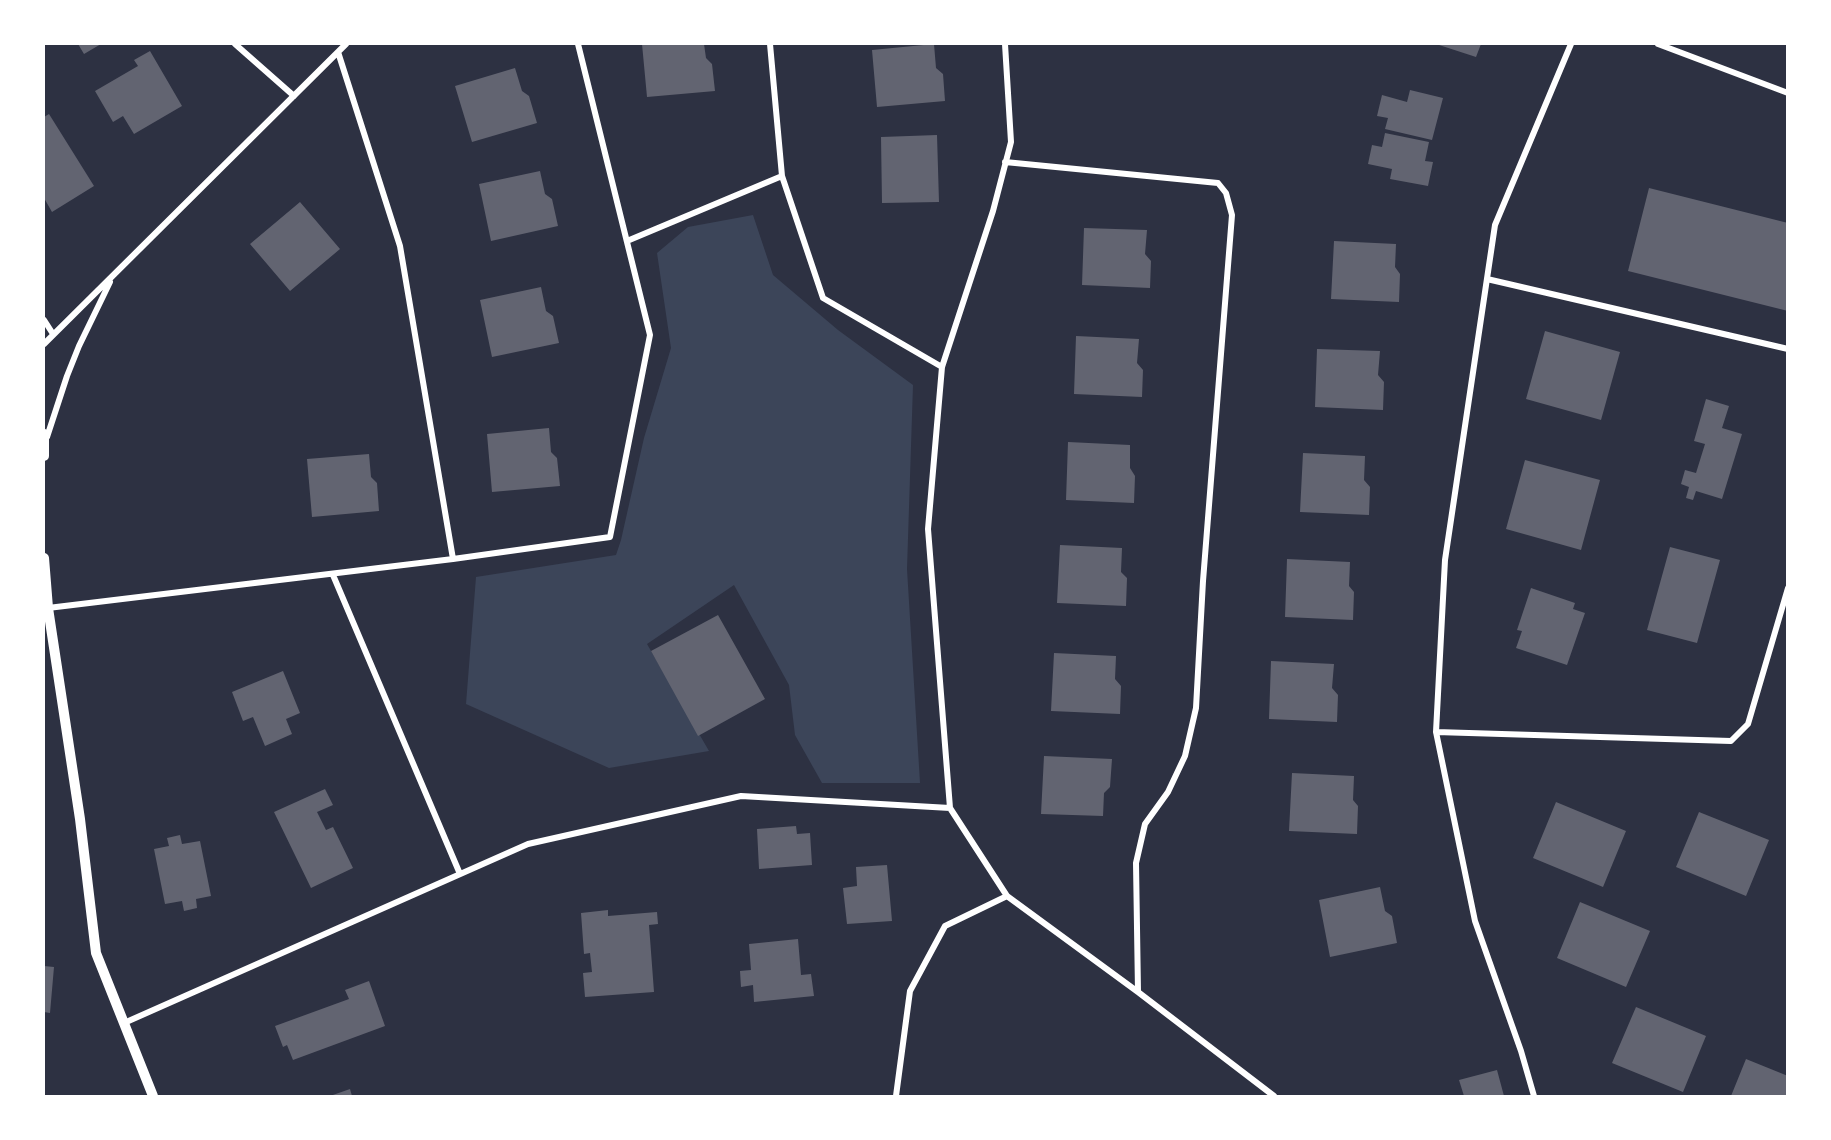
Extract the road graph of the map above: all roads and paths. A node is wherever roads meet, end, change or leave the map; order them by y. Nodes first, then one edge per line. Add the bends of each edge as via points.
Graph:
1 (236, 44) edge
2 (346, 44) edge
3 (578, 44) edge
4 (770, 44) edge
5 (1005, 44) edge
6 (1572, 44) edge
7 (1658, 44) edge
8 (338, 52) junction
9 (1788, 93) edge
10 (294, 96) junction
11 (1005, 162) junction
12 (782, 176) junction
13 (627, 241) junction
14 (113, 276) junction
15 (1487, 279) junction
16 (44, 320) edge
17 (53, 334) junction
18 (44, 344) edge
19 (1788, 349) edge
20 (942, 367) junction
21 (44, 439) edge
22 (44, 456) edge
23 (44, 558) edge
24 (453, 559) junction
25 (333, 574) junction
26 (1788, 588) edge
27 (44, 591) edge
28 (48, 608) junction
29 (1436, 732) junction
30 (950, 808) junction
31 (460, 874) junction
32 (1007, 896) junction
33 (1138, 992) junction
34 (124, 1023) junction
35 (153, 1096) edge
36 (896, 1096) edge
37 (1274, 1096) edge
38 (1534, 1096) edge

1 - 10 street
2 - 8 street
3 - 13 street
4 - 12 street
5 - 11 street via 1011,142
6 - 15 street via 1495,225
7 - 9 street
8 - 10 street
8 - 24 street via 400,246
10 - 14 street
11 - 20 street
11 - 33 street via 1218,183 1226,192 1232,215 1196,708 1185,756 1168,792 1144,824 1136,863
12 - 13 street
12 - 20 street via 823,298
13 - 24 street via 650,335 610,537
14 - 17 street
14 - 21 street via 67,376
15 - 19 street
15 - 29 street via 1444,560
16 - 17 street
17 - 18 street
20 - 30 street via 928,529
21 - 22 street
23 - 28 street
24 - 25 street
25 - 28 street
25 - 31 street
26 - 29 street via 1748,724 1731,741
27 - 28 street
28 - 34 street via 96,952
29 - 38 street via 1475,921
30 - 31 street via 741,796 528,844
30 - 32 street
31 - 34 street
32 - 33 street
32 - 36 street via 945,926 910,991
33 - 37 street
34 - 35 street

